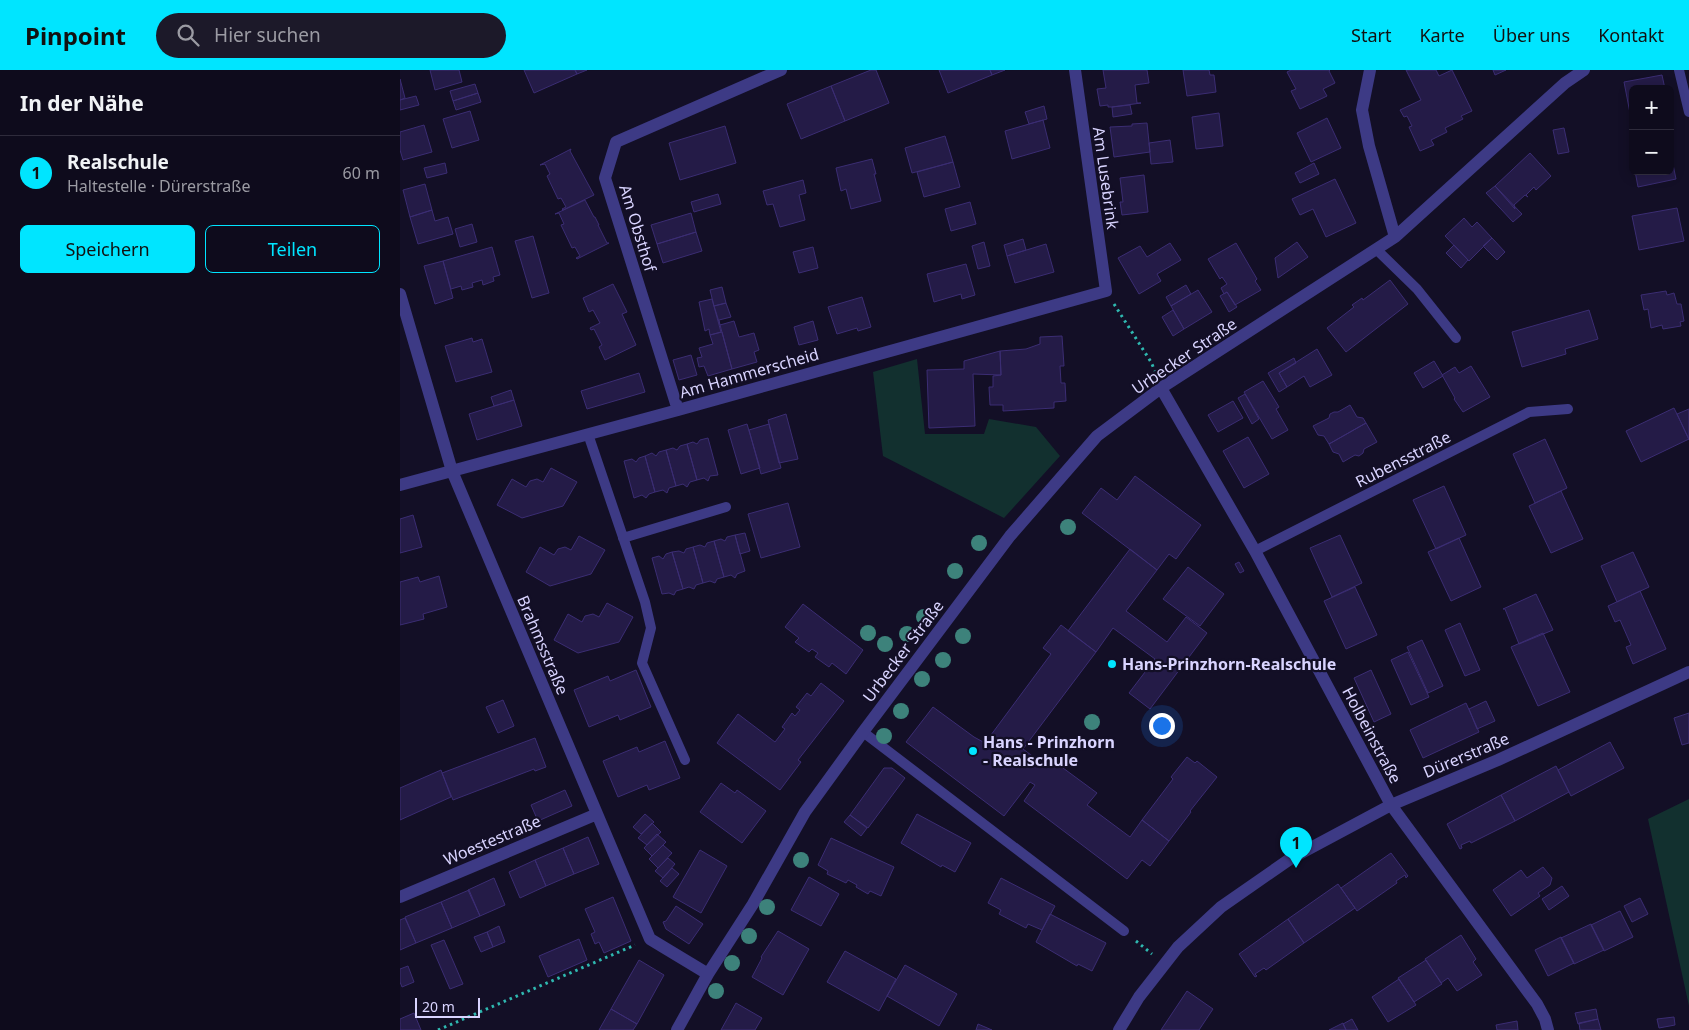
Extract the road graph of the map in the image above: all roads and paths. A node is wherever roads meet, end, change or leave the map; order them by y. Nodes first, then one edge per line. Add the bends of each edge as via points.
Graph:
1 (781, 70) edge
2 (1074, 70) edge
3 (1370, 70) edge
4 (1584, 70) edge
5 (1679, 70) edge
6 (1689, 112) edge
7 (1395, 237) junction
8 (1377, 250) junction
9 (1106, 291) junction
10 (400, 294) edge
11 (1456, 338) dead end
12 (1161, 388) junction
13 (1568, 409) dead end
14 (678, 410) junction
15 (588, 434) junction
16 (452, 471) junction
17 (400, 485) edge
18 (726, 507) dead end
19 (623, 538) junction
20 (1255, 551) junction
21 (1689, 672) edge
22 (863, 732) junction
23 (685, 760) dead end
24 (1391, 805) junction
25 (597, 814) junction
26 (400, 897) edge
27 (1124, 931) joint
28 (650, 939) junction
29 (1164, 963) junction
30 (708, 974) junction
31 (438, 1030) edge
32 (677, 1030) edge
33 (1119, 1030) edge
34 (1548, 1030) edge

1 - 14 street, Am Obsthof via 616,142 605,178
2 - 9 street, Am Lusebrink
3 - 7 street via 1362,110
4 - 7 street, Urbecker Straße via 1565,83
5 - 6 lane
7 - 8 street, Urbecker Straße
8 - 11 lane via 1417,289
8 - 12 street, Urbecker Straße
9 - 12 path via 1151,362
9 - 14 street, Am Hammerscheid
10 - 16 street, Brahmsstraße
12 - 20 street, Holbeinstraße
12 - 22 street, Urbecker Straße via 1097,436 1010,536
13 - 20 lane, Rubensstraße via 1528,412
14 - 15 street, Am Hammerscheid
15 - 16 street, Am Hammerscheid
15 - 19 lane
16 - 17 street, Am Hammerscheid
16 - 25 street, Brahmsstraße
18 - 19 lane
19 - 23 lane via 651,628 642,663
20 - 24 street, Holbeinstraße
21 - 24 street, Dürerstraße via 1498,760
22 - 27 lane
22 - 30 street, Urbecker Straße via 805,812 753,904
24 - 29 street, Dürerstraße via 1290,858 1221,908 1178,946
24 - 34 street, Holbeinstraße via 1537,1004
25 - 26 street, Woestestraße
25 - 28 street, Brahmsstraße
27 - 29 path
28 - 30 street
28 - 31 path
29 - 33 street, Dürerstraße
30 - 32 street, Urbecker Straße

